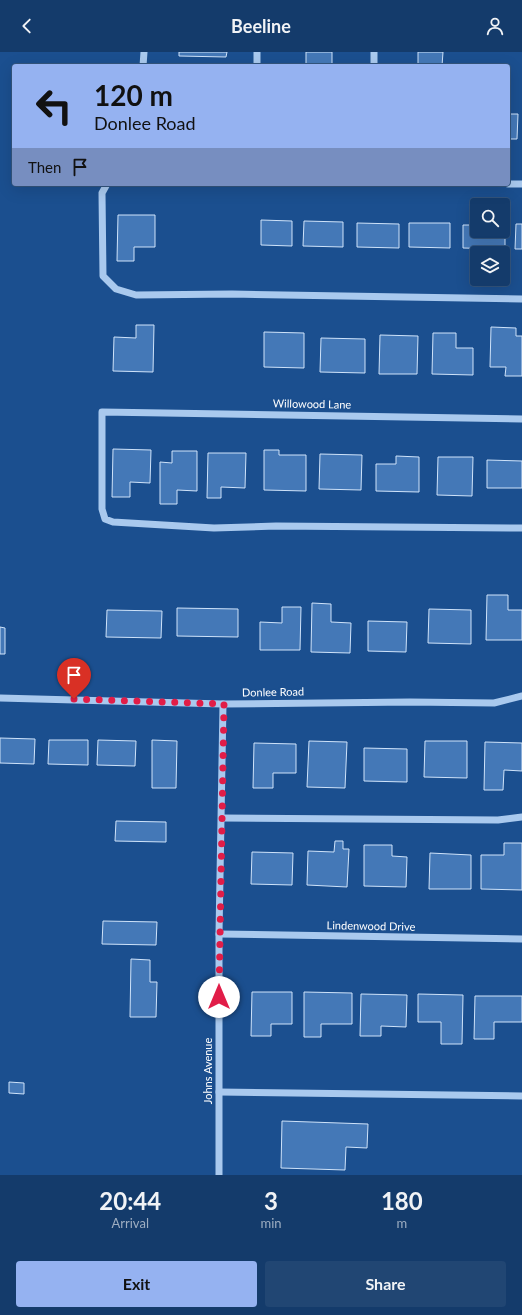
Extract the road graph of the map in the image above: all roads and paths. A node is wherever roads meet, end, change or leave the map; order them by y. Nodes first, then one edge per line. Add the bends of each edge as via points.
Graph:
1 (144, 52) edge
2 (257, 52) edge
3 (374, 52) edge
4 (143, 64) edge
5 (257, 64) edge
6 (374, 64) edge
7 (510, 184) edge
8 (522, 184) edge
9 (106, 186) edge
10 (522, 299) edge
11 (522, 419) edge
12 (522, 528) edge
13 (522, 696) edge
14 (0, 698) edge
15 (224, 704) junction
16 (522, 817) edge
17 (222, 818) junction
18 (220, 934) junction
19 (522, 939) edge
20 (219, 1092) junction
21 (522, 1096) edge
22 (219, 1175) edge

1 - 4 street
2 - 5 street
3 - 6 street
7 - 8 street
9 - 10 street via 102,193 103,276 116,289 136,295
11 - 12 street, Willowood Lane via 102,412 102,509 106,519 113,522 214,528
13 - 15 street, Donlee Road via 494,703
14 - 15 street, Donlee Road
15 - 17 street, Johns Avenue
16 - 17 street via 498,820
17 - 18 street, Johns Avenue
18 - 19 street, Lindenwood Drive
18 - 20 street, Johns Avenue
20 - 21 street
20 - 22 street, Johns Avenue

